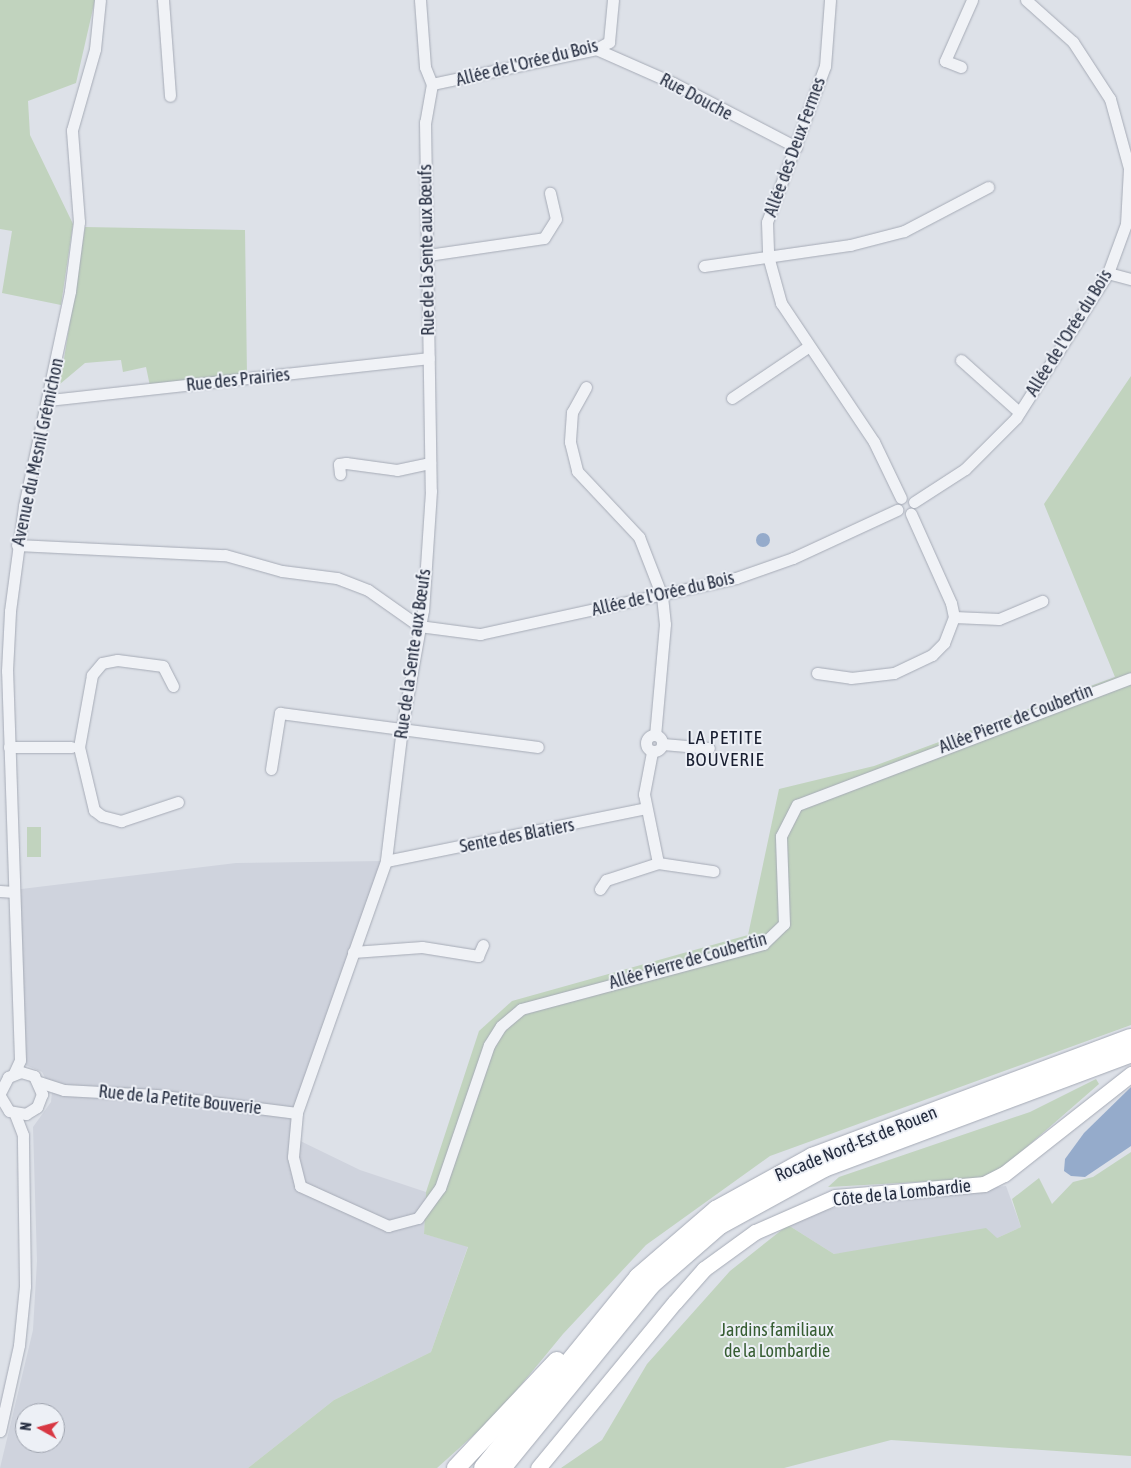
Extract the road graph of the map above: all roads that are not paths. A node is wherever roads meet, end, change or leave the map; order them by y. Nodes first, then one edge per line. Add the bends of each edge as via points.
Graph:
1 (100, 0) edge
2 (163, 0) edge
3 (420, 0) edge
4 (613, 0) edge
5 (830, 0) edge
6 (972, 0) edge
7 (1026, 0) edge
8 (596, 49) junction
9 (961, 67) dead end
10 (432, 84) junction
11 (170, 96) dead end
12 (796, 147) junction
13 (988, 187) dead end
14 (550, 193) dead end
15 (428, 255) junction
16 (768, 256) junction
17 (704, 266) dead end
18 (1108, 273) junction
19 (1131, 279) edge
20 (808, 347) junction
21 (429, 358) junction
22 (960, 361) dead end
23 (586, 387) dead end
24 (732, 398) dead end
25 (49, 400) junction
26 (1019, 412) junction
27 (430, 463) junction
28 (340, 474) dead end
29 (901, 498) junction
30 (914, 502) junction
31 (897, 510) junction
32 (911, 514) junction
33 (17, 545) junction
34 (662, 596) junction
35 (1042, 601) dead end
36 (954, 617) junction
37 (419, 626) junction
38 (817, 673) dead end
39 (1131, 678) edge
40 (173, 686) dead end
41 (402, 728) junction
42 (655, 735) junction
43 (662, 744) junction
44 (10, 747) junction
45 (75, 747) junction
46 (538, 747) dead end
47 (708, 748) dead end
48 (652, 752) junction
49 (271, 768) dead end
50 (178, 802) dead end
51 (646, 808) junction
52 (386, 861) junction
53 (658, 863) junction
54 (713, 871) dead end
55 (600, 889) dead end
56 (0, 891) edge
57 (14, 892) junction
58 (483, 945) dead end
59 (353, 952) junction
60 (1131, 1038) edge
61 (1131, 1052) edge
62 (20, 1060) junction
63 (14, 1073) junction
64 (29, 1073) junction
65 (1131, 1074) edge
66 (39, 1082) junction
67 (0, 1090) edge
68 (64, 1090) junction
69 (42, 1094) junction
70 (33, 1111) junction
71 (296, 1113) junction
72 (15, 1114) junction
73 (23, 1135) junction
74 (311, 1194) joint
75 (591, 1332) junction
76 (0, 1431) edge
77 (456, 1468) edge
78 (483, 1468) edge
79 (502, 1468) edge
80 (538, 1468) edge

1 - 25 street, Avenue du Mesnil Grémichon via 95,49 72,130 79,222
2 - 11 street
3 - 10 street, Rue de la Sente aux Bœufs via 425,67
4 - 8 street, Allée de l'Orée du Bois via 609,42
5 - 12 street, Allée des Deux Fermes via 825,66
6 - 9 street via 946,61
7 - 18 street, Allée de l'Orée du Bois via 1050,18 1090,65 1121,131 1131,197
8 - 10 street, Allée de l'Orée du Bois
8 - 12 street, Rue Douche via 673,82
10 - 15 street, Rue de la Sente aux Bœufs via 425,122
12 - 16 street, Allée des Deux Fermes via 767,222
13 - 16 street via 904,232
14 - 15 street via 556,219 544,238
15 - 21 street, Rue de la Sente aux Bœufs
16 - 17 street
16 - 20 street, Allée des Deux Fermes via 780,303
18 - 19 street
18 - 26 street, Allée de l'Orée du Bois
20 - 24 street
20 - 29 street, Allée des Deux Fermes via 874,442
21 - 25 street, Rue des Prairies
21 - 27 street, Rue de la Sente aux Bœufs
22 - 26 street
23 - 34 street via 572,412 570,442 577,471 639,537
25 - 33 street, Avenue du Mesnil Grémichon
26 - 30 street, Allée de l'Orée du Bois via 965,469
27 - 28 street via 397,470 346,463 339,464
27 - 37 street, Rue de la Sente aux Bœufs via 428,556
29 - 30 street
29 - 31 street
30 - 32 street
31 - 32 street
31 - 34 street, Allée de l'Orée du Bois via 793,558
32 - 36 street
33 - 37 street via 225,555 351,582
33 - 44 street, Avenue du Mesnil Grémichon via 7,671
34 - 37 street, Allée de l'Orée du Bois via 480,634
34 - 42 street via 665,624
35 - 36 street via 999,619
36 - 38 street via 939,649 906,670 851,678
37 - 41 street, Rue de la Sente aux Bœufs
39 - 74 street, Allée Pierre de Coubertin via 797,804 782,836 784,924 763,944 521,1009 501,1026 489,1045 440,1188 418,1218 388,1226
40 - 45 street via 170,672 163,666 117,660 102,663 92,675
41 - 46 street
41 - 49 street via 280,713
41 - 52 street, Rue de la Sente aux Bœufs
42 - 43 street
42 - 48 street via 646,742
43 - 47 street
43 - 48 street
44 - 45 street
44 - 57 street, Avenue du Mesnil Grémichon
45 - 50 street via 94,810 102,816 121,821
48 - 51 street via 644,794
51 - 52 street, Sente des Blatiers
51 - 53 street
52 - 59 street, Rue de la Sente aux Bœufs
53 - 54 street
53 - 55 street via 606,880
56 - 57 street
57 - 62 street, Avenue du Mesnil Grémichon
58 - 59 street via 478,956 422,947
59 - 71 street, Rue de la Sente aux Bœufs
60 - 75 highway, Rocade Nord-Est de Rouen via 812,1157 771,1177 679,1238
61 - 79 highway, Rocade Nord-Est de Rouen via 824,1168 720,1225 651,1285
62 - 63 street, Avenue du Mesnil Grémichon
62 - 64 street
63 - 64 street
63 - 67 street
64 - 66 street
65 - 80 main road, Côte de la Lombardie via 1004,1174 984,1184 835,1197 755,1232 692,1282
66 - 68 street, Rue de la Petite Bouverie
66 - 69 street
67 - 72 street
68 - 69 street, Rue de la Petite Bouverie
68 - 71 street, Rue de la Petite Bouverie via 150,1095
69 - 70 street
70 - 72 street
70 - 73 street
71 - 74 street, Rue de la Sente aux Bœufs via 293,1157 300,1186
72 - 73 street
73 - 76 street via 25,1286 19,1344
75 - 77 highway via 544,1373
75 - 78 highway, Rocade Nord-Est de Rouen

